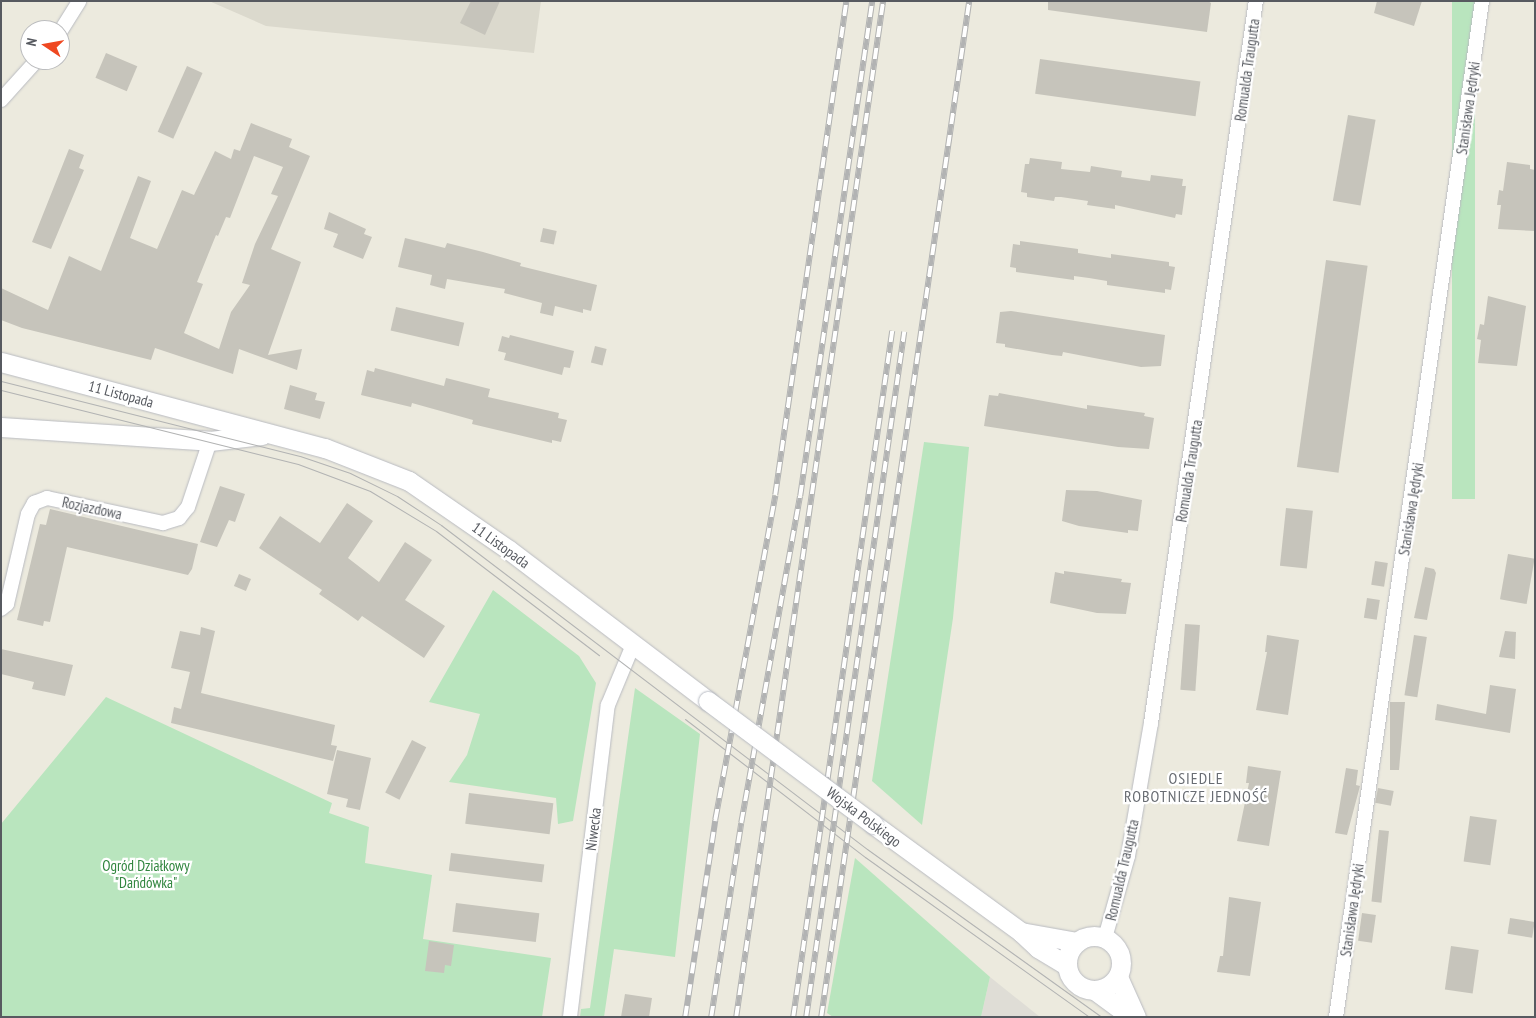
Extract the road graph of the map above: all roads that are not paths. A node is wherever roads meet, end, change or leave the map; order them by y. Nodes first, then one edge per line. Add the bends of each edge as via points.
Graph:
1 (79, 1) edge
2 (1256, 1) edge
3 (1482, 1) edge
4 (67, 20) edge
5 (27, 70) edge
6 (4, 93) edge
7 (1, 362) edge
8 (1, 427) edge
9 (271, 434) junction
10 (210, 441) junction
11 (1, 609) edge
12 (633, 645) junction
13 (708, 701) joint
14 (1021, 932) junction
15 (1105, 938) junction
16 (1077, 942) junction
17 (1066, 965) junction
18 (1118, 977) junction
19 (1096, 990) junction
20 (570, 1017) edge
21 (1131, 1017) edge
22 (1136, 1017) edge
23 (1336, 1017) edge

1 - 4 street
2 - 15 street, Romualda Traugutta via 1151,723 1128,856
3 - 23 street, Stanisława Jędryki
5 - 6 street
7 - 9 main road, 11 Listopada
8 - 10 main road, 11 Listopada
9 - 10 main road, 11 Listopada
9 - 12 main road, 11 Listopada via 325,448 409,481 509,550
10 - 11 street, Rozjazdowa via 188,507 179,518 163,523 47,498 34,503 28,514 7,604
12 - 13 main road, 11 Listopada
12 - 20 street, Niwecka via 616,679 608,705
13 - 14 main road, Wojska Polskiego, bridge
14 - 16 main road, Wojska Polskiego
14 - 17 main road, Wojska Polskiego via 1038,948
15 - 16 main road via 1095,936
15 - 18 main road via 1120,954
16 - 17 main road via 1068,954
17 - 19 main road via 1077,985
18 - 19 main road via 1108,986
18 - 22 main road
19 - 21 main road

